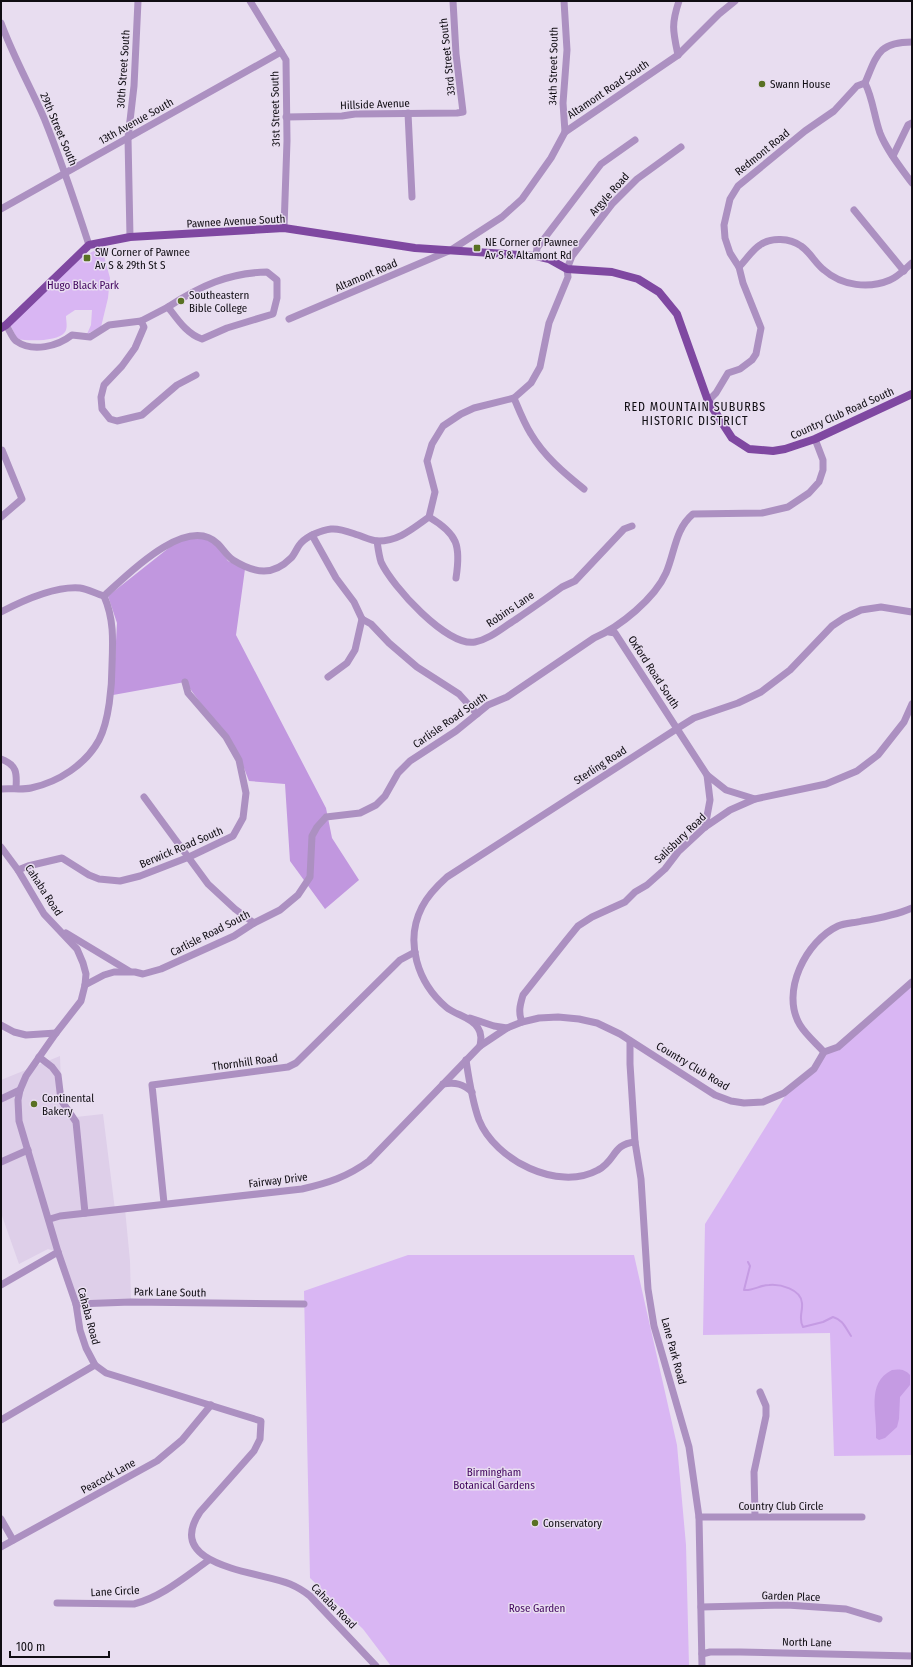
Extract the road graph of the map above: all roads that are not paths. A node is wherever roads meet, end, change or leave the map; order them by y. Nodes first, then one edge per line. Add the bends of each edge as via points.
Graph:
1 (138, 1) edge
2 (250, 1) edge
3 (453, 1) edge
4 (564, 1) edge
5 (679, 1) edge
6 (735, 1) edge
7 (1, 23) edge
8 (912, 42) edge
9 (281, 52) junction
10 (678, 55) junction
11 (865, 83) junction
12 (463, 112) joint
13 (408, 113) junction
14 (286, 117) junction
15 (912, 123) edge
16 (565, 132) junction
17 (128, 138) junction
18 (635, 140) dead end
19 (682, 147) dead end
20 (893, 156) junction
21 (65, 173) junction
22 (912, 183) edge
23 (412, 197) dead end
24 (1, 209) edge
25 (854, 210) dead end
26 (284, 228) junction
27 (130, 237) junction
28 (89, 245) junction
29 (451, 250) junction
30 (536, 256) junction
31 (912, 263) edge
32 (739, 267) junction
33 (567, 269) junction
34 (904, 271) junction
35 (168, 307) junction
36 (288, 319) dead end
37 (142, 324) junction
38 (4, 326) edge
39 (196, 375) dead end
40 (912, 394) edge
41 (514, 398) junction
42 (708, 401) junction
43 (816, 438) junction
44 (1, 450) edge
45 (584, 489) dead end
46 (1, 517) edge
47 (429, 517) junction
48 (632, 526) dead end
49 (312, 535) junction
50 (377, 541) junction
51 (456, 578) dead end
52 (104, 596) junction
53 (1, 612) edge
54 (912, 612) edge
55 (362, 619) junction
56 (609, 632) junction
57 (328, 677) dead end
58 (184, 682) dead end
59 (912, 704) edge
60 (477, 714) junction
61 (678, 728) junction
62 (1, 758) edge
63 (707, 775) junction
64 (1, 788) edge
65 (16, 788) junction
66 (144, 797) dead end
67 (755, 799) junction
68 (705, 827) junction
69 (1, 847) edge
70 (189, 857) junction
71 (18, 870) junction
72 (912, 908) edge
73 (254, 923) junction
74 (57, 928) junction
75 (415, 952) junction
76 (130, 972) junction
77 (912, 982) edge
78 (85, 985) junction
79 (462, 1016) junction
80 (522, 1022) junction
81 (1, 1025) edge
82 (507, 1028) junction
83 (56, 1033) junction
84 (630, 1041) junction
85 (480, 1046) junction
86 (824, 1052) junction
87 (39, 1057) junction
88 (466, 1060) junction
89 (443, 1084) junction
90 (20, 1090) junction
91 (472, 1092) junction
92 (1, 1099) edge
93 (635, 1142) junction
94 (28, 1150) junction
95 (1, 1162) edge
96 (164, 1203) junction
97 (85, 1213) junction
98 (50, 1219) junction
99 (58, 1252) junction
100 (1, 1286) edge
101 (76, 1304) junction
102 (304, 1304) dead end
103 (95, 1365) junction
104 (760, 1392) dead end
105 (211, 1405) junction
106 (1, 1420) edge
107 (755, 1516) junction
108 (699, 1517) junction
109 (862, 1517) dead end
110 (1, 1519) edge
111 (13, 1540) junction
112 (1, 1547) edge
113 (209, 1560) junction
114 (57, 1603) dead end
115 (701, 1607) junction
116 (879, 1619) dead end
117 (702, 1654) junction
118 (912, 1656) edge
119 (376, 1666) edge
120 (702, 1666) edge

1 - 17 street, 30th Street South via 134,86
2 - 9 street, 31st Street South
3 - 12 street, 33rd Street South
4 - 16 street, 34th Street South via 567,50 563,103
5 - 10 street via 672,29
6 - 10 street, Altamont Road South
7 - 21 street, 29th Street South via 44,117
8 - 11 street via 897,42 885,47 876,56
9 - 14 street, 31st Street South via 286,60
9 - 17 street, 13th Avenue South
10 - 16 street, Altamont Road South
11 - 20 street via 881,134
11 - 32 street, Redmont Road via 857,86 834,111 805,131 738,186 730,199 724,225 730,253
12 - 13 street, Hillside Avenue
13 - 14 street, Hillside Avenue
13 - 23 street
14 - 26 street, 31st Street South
15 - 20 street via 908,125
16 - 29 street, Altamont Road South via 551,158 522,199 502,218
17 - 21 street, 13th Avenue South
17 - 27 street, 30th Street South
18 - 30 street via 601,164 537,248
19 - 33 street, Argyle Road via 637,179 612,204 572,256
20 - 22 street
21 - 24 street, 13th Avenue South
21 - 28 street, 29th Street South
25 - 34 street
26 - 27 main road, Pawnee Avenue South
26 - 29 main road, Pawnee Avenue South via 415,248
27 - 28 main road, Pawnee Avenue South
28 - 38 main road
29 - 30 main road, Pawnee Avenue South
29 - 36 street, Altamont Road
30 - 33 main road, Pawnee Avenue South via 549,259
31 - 34 street
32 - 34 street via 760,244 773,239 784,239 800,245 824,271 844,283 877,284 891,280
32 - 42 street, Redmont Road via 761,328 759,346 752,360 740,369 728,373
33 - 41 street, Argyle Road via 568,277 549,323 540,367 531,383
33 - 42 main road, Country Club Road South via 612,272 638,279 659,292 677,314
35 - 35 street via 190,292 226,278 267,272 277,280 277,298 273,314 227,328 202,339 194,336 182,325
35 - 37 street
37 - 38 street via 110,324 90,337 72,335 66,340 35,348 16,340
37 - 39 street via 135,348 104,385 101,396 102,409 110,418 117,422 142,415 177,385
40 - 43 main road, Country Club Road South
41 - 45 street via 540,448
41 - 47 street via 474,408 443,426 432,444 427,461 435,492
42 - 43 main road, Country Club Road South via 732,438 749,449 773,451
43 - 56 street, Carlisle Road South via 823,460 823,470 819,482 809,493 788,507 762,514 693,514 680,529 666,574 650,598
44 - 46 street via 22,499
47 - 50 street via 401,537
47 - 51 street via 452,534 458,549
48 - 50 street, Robins Lane via 624,529 575,581 562,587 490,636 474,642 460,641 450,636 423,614 400,589 381,562
49 - 50 street via 331,529 343,530
49 - 52 street via 301,543 291,558 274,570 263,571 252,569 232,559 210,538 189,536 172,542 142,562
49 - 55 street
52 - 53 street via 81,588 61,589
52 - 65 street via 113,624 112,669 108,712 100,739 86,758 62,777 30,789
54 - 61 street, Sterling Road via 881,606 861,610 844,618 832,626 790,670 761,692 694,718
55 - 57 street via 355,650 347,663
55 - 60 street via 371,624 417,667 459,694
56 - 60 street, Carlisle Road South via 594,638 508,697 488,705
56 - 61 street, Oxford Road South via 615,633
58 - 70 street, Berwick Road South via 188,693 226,737 239,760 246,793 243,818 233,836
59 - 67 street, Salisbury Road via 904,722 878,756 856,772 826,784
60 - 73 street, Carlisle Road South via 410,761 398,773 385,796 376,805 360,813 326,817 312,836 310,877 298,895 280,910
61 - 63 street, Oxford Road South
61 - 75 street, Sterling Road via 447,877 432,891 421,908 415,929
62 - 65 street via 8,761 17,774
63 - 67 street via 726,790
63 - 68 street via 710,800
64 - 65 street
66 - 70 street
67 - 68 street, Salisbury Road via 730,810
68 - 80 street, Salisbury Road via 647,885 625,902 578,926 523,995 519,1014
69 - 71 street, Cahaba Road
70 - 71 street, Berwick Road South via 120,881 99,879 62,858
70 - 73 street via 208,884
71 - 74 street, Cahaba Road via 44,914
72 - 86 street via 895,915 839,926 820,939 810,951 794,986 794,1005 800,1024
73 - 76 street, Carlisle Road South via 234,936 161,969 143,974
74 - 76 street
74 - 78 street, Cahaba Road via 77,949 86,974
75 - 79 street, Sterling Road via 423,980 434,995 447,1008
75 - 96 street, Thornhill Road via 400,960 296,1063 288,1067 152,1085
76 - 78 street, Carlisle Road South via 114,972
77 - 86 street via 838,1047
78 - 83 street, Cahaba Road via 81,1001
79 - 82 street, Sterling Road
79 - 85 street, Sterling Road via 478,1027
80 - 82 street, Fairway Drive
80 - 84 street, Country Club Road via 539,1018 579,1019 597,1023
81 - 83 street via 26,1035
82 - 85 street, Fairway Drive
83 - 87 street, Cahaba Road
84 - 86 street, Country Club Road via 715,1095 744,1104 763,1102 784,1093 814,1069
84 - 93 street, Lane Park Road
85 - 88 street, Fairway Drive
87 - 90 street, Cahaba Road
87 - 97 street via 58,1075 61,1100 76,1122
88 - 89 street, Fairway Drive
88 - 91 street
89 - 91 street via 459,1083
89 - 96 street, Fairway Drive via 369,1161 340,1179 302,1189
90 - 92 street
90 - 94 street, Cahaba Road via 19,1121
91 - 93 street via 479,1120 487,1134 497,1146 532,1170 570,1177 585,1175 599,1170 626,1143
93 - 108 street, Lane Park Road via 641,1179 648,1289 654,1326 689,1447
94 - 95 street
94 - 98 street, Cahaba Road
96 - 97 street, Fairway Drive
97 - 98 street, Fairway Drive
98 - 99 street, Cahaba Road
99 - 100 street
99 - 101 street, Cahaba Road
101 - 102 street, Park Lane South
101 - 103 street, Cahaba Road via 84,1342
103 - 105 street, Cahaba Road via 106,1373
103 - 106 street
104 - 107 street via 766,1406 766,1416 754,1472
105 - 111 street, Peacock Lane via 182,1440 157,1461
105 - 113 street, Cahaba Road via 261,1421 260,1439 254,1450 193,1522 191,1534 194,1545 200,1554
107 - 108 street, Country Club Circle
107 - 109 street, Country Club Circle
108 - 115 street, Lane Park Road
110 - 111 street
111 - 112 street, Peacock Lane
113 - 114 street, Lane Circle via 159,1594 134,1604
113 - 119 street, Cahaba Road via 303,1590
115 - 116 street, Garden Place via 787,1605 846,1609
115 - 117 street, Lane Park Road
117 - 118 street, North Lane via 740,1652
117 - 120 street, Lane Park Road

